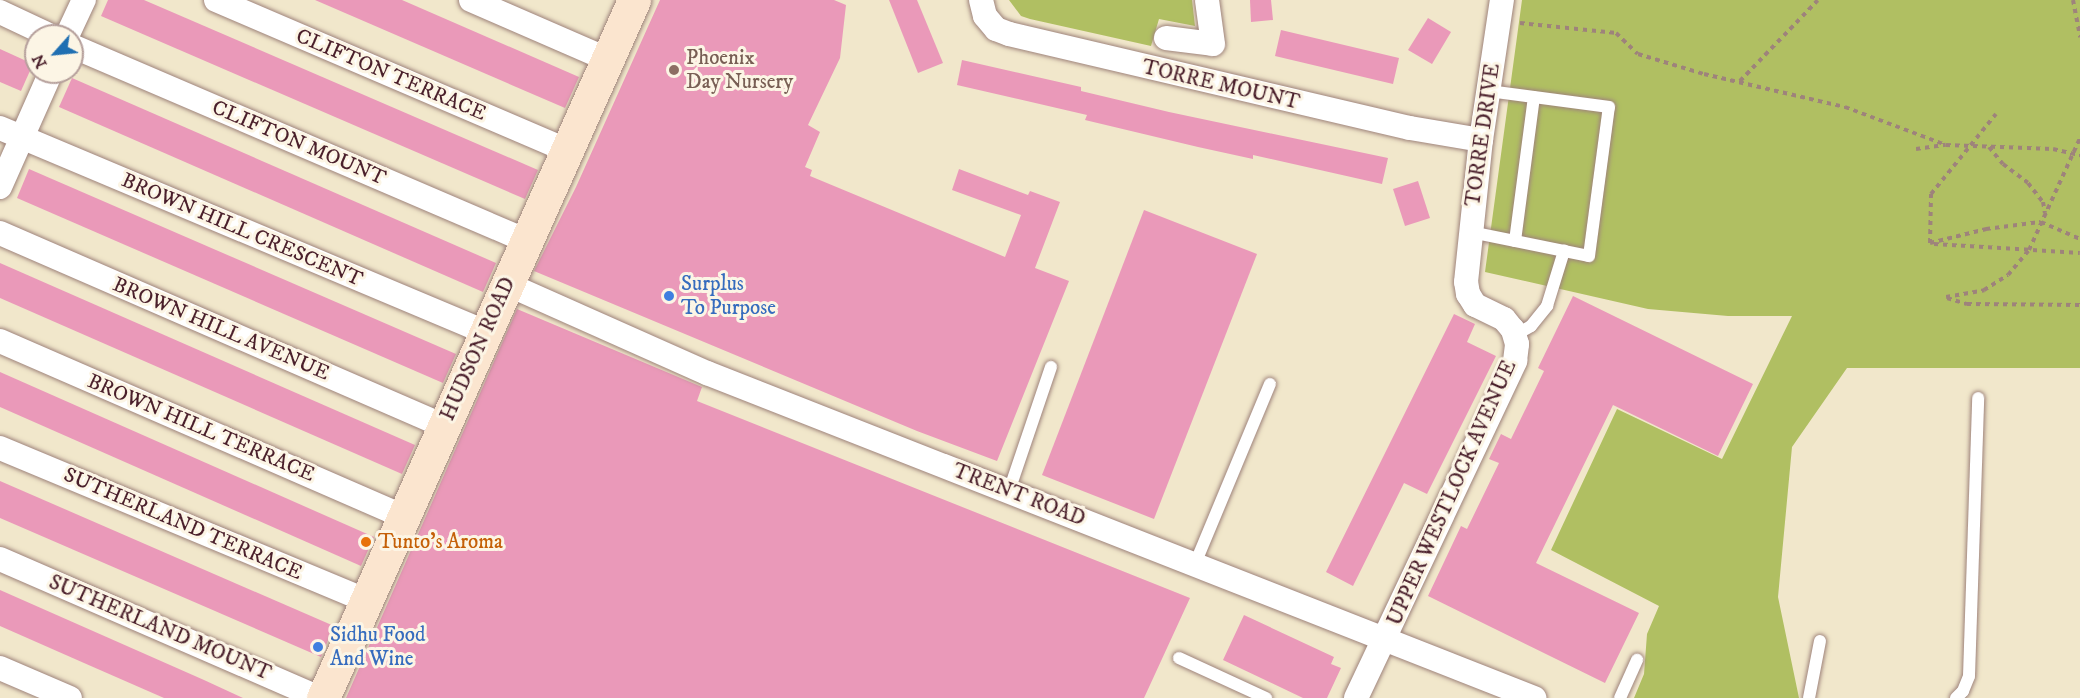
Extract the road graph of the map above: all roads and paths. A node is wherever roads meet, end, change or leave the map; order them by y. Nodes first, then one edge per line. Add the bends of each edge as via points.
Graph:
1 (84, 0) edge
2 (216, 0) edge
3 (471, 0) edge
4 (634, 0) edge
5 (981, 0) edge
6 (1208, 0) edge
7 (1818, 0) edge
8 (2073, 0) edge
9 (1500, 10) edge
10 (0, 12) edge
11 (26, 24) edge
12 (73, 24) edge
13 (2080, 37) edge
14 (1166, 38) dead end
15 (84, 51) edge
16 (608, 59) junction
17 (1740, 82) junction
18 (43, 84) edge
19 (1490, 91) junction
20 (1534, 97) junction
21 (1996, 114) dead end
22 (10, 133) edge
23 (2080, 138) edge
24 (1481, 140) junction
25 (1946, 145) junction
26 (1970, 146) junction
27 (1989, 147) junction
28 (1916, 149) dead end
29 (566, 150) junction
30 (2072, 152) junction
31 (2080, 155) edge
32 (0, 187) edge
33 (2045, 213) junction
34 (2041, 222) junction
35 (1471, 232) junction
36 (0, 233) edge
37 (2080, 239) edge
38 (526, 241) junction
39 (1515, 241) junction
40 (1930, 243) junction
41 (2029, 250) junction
42 (1564, 251) junction
43 (2080, 253) edge
44 (1466, 269) joint
45 (507, 284) junction
46 (2080, 304) edge
47 (484, 332) junction
48 (1515, 335) junction
49 (0, 341) edge
50 (1051, 367) dead end
51 (1270, 384) dead end
52 (1978, 398) dead end
53 (443, 426) junction
54 (0, 448) edge
55 (1009, 491) junction
56 (402, 516) junction
57 (0, 559) edge
58 (1195, 564) junction
59 (365, 600) junction
60 (1386, 639) junction
61 (1820, 641) dead end
62 (1179, 658) dead end
63 (1637, 660) dead end
64 (0, 668) edge
65 (70, 698) edge
66 (321, 698) edge
67 (1266, 698) edge
68 (1356, 698) edge
69 (1534, 698) edge
70 (1620, 698) edge
71 (1809, 698) edge
72 (1956, 698) edge

1 - 12 street
2 - 29 street, CLIFTON TERRACE
3 - 16 street
4 - 16 street, HUDSON ROAD
5 - 24 street, TORRE MOUNT via 985,16 996,29 1009,34 1410,129
6 - 14 street via 1213,44
7 - 17 path
8 - 13 path
9 - 17 path via 1616,33 1638,54
9 - 19 street, TORRE DRIVE
10 - 11 street
15 - 38 street, CLIFTON MOUNT
16 - 29 street, HUDSON ROAD
17 - 25 path via 1845,107
18 - 22 street
19 - 20 lane
19 - 24 street, TORRE DRIVE
20 - 39 lane
20 - 42 lane via 1609,107 1589,256
21 - 26 path
22 - 32 street
22 - 47 street, BROWN HILL CRESCENT
23 - 30 path
24 - 35 street, TORRE DRIVE
25 - 26 path
25 - 28 path
26 - 27 path
26 - 40 path via 1931,194
27 - 30 path
27 - 33 path via 2028,183 2043,202
29 - 38 street, HUDSON ROAD
30 - 31 path
30 - 33 path
33 - 34 path
34 - 37 path
34 - 40 path via 1986,229
34 - 41 path
35 - 39 lane
35 - 44 street, TORRE DRIVE
36 - 53 street, BROWN HILL AVENUE
38 - 45 street, HUDSON ROAD
39 - 42 lane
40 - 41 path
41 - 43 path
41 - 46 path via 2008,275 1984,290 1946,297 1967,304
42 - 48 lane via 1547,306 1531,326
44 - 48 street, UPPER WESTLOCK AVENUE via 1468,294 1475,305 1504,319
45 - 47 street, HUDSON ROAD
45 - 55 street, TRENT ROAD via 707,373
47 - 53 street, HUDSON ROAD
48 - 60 street, UPPER WESTLOCK AVENUE via 1515,361
49 - 56 street, BROWN HILL TERRACE
50 - 55 lane
51 - 58 lane
52 - 72 lane via 1969,676
53 - 56 street, HUDSON ROAD
54 - 59 street, SUTHERLAND TERRACE
55 - 58 street, TRENT ROAD
56 - 59 street, HUDSON ROAD
57 - 66 street, SUTHERLAND MOUNT
58 - 60 street, TRENT ROAD
59 - 66 street, HUDSON ROAD
60 - 68 street, UPPER WESTLOCK AVENUE
60 - 69 street, TRENT ROAD
61 - 71 lane
62 - 67 lane
63 - 70 lane
64 - 65 street

